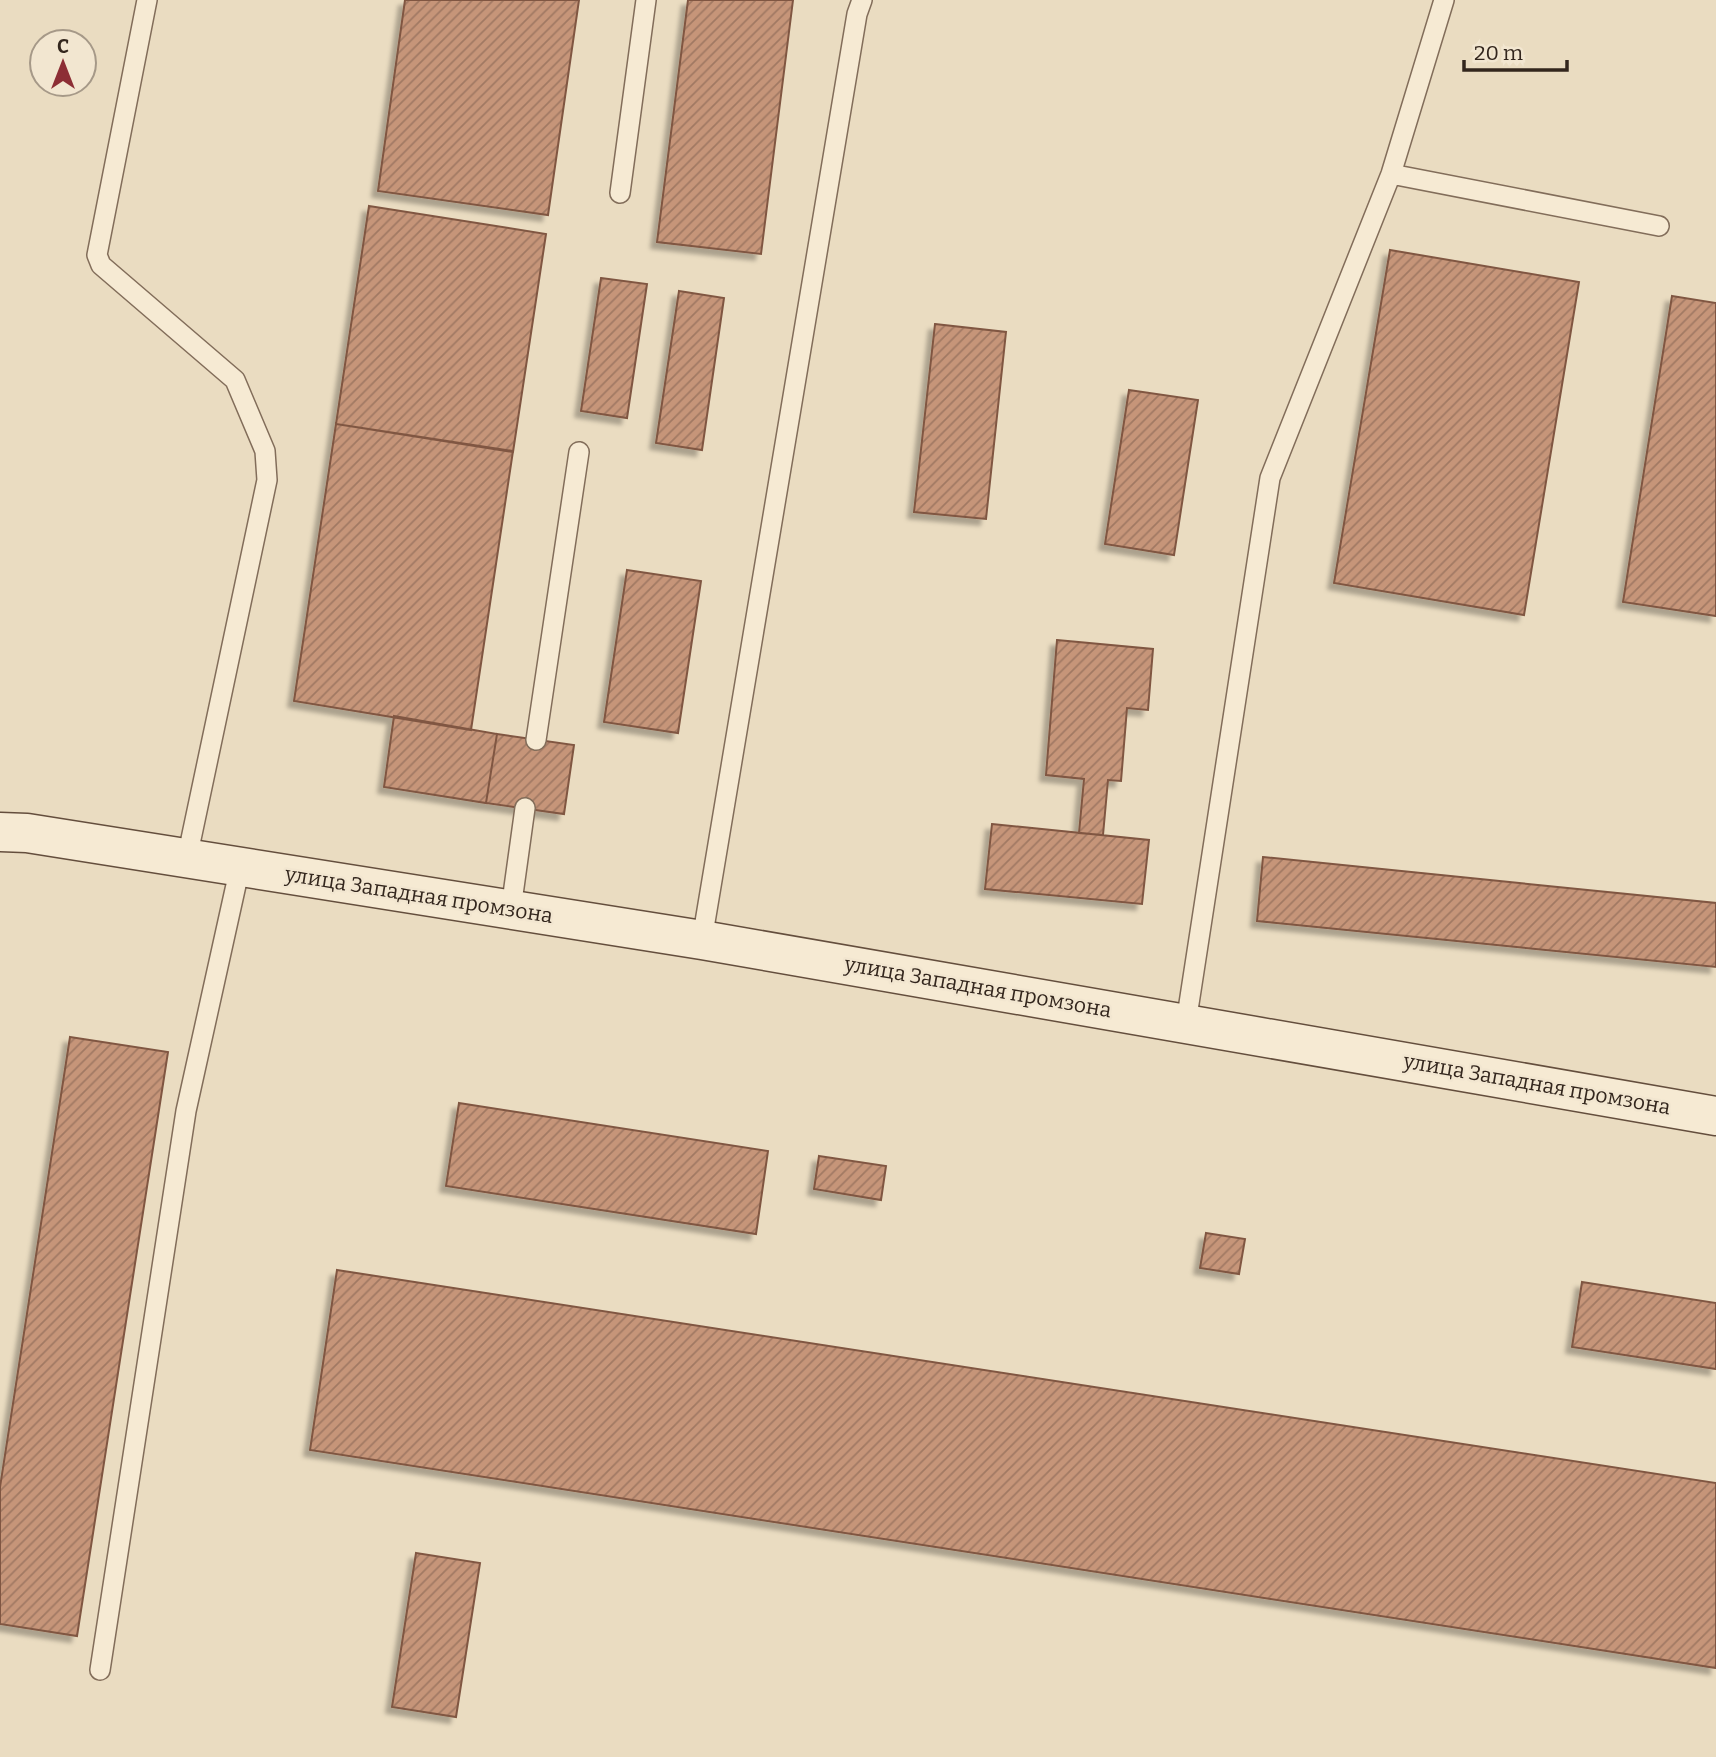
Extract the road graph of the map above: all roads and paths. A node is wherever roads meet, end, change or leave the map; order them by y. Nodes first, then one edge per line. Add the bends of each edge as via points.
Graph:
1 (147, 0) edge
2 (646, 0) edge
3 (862, 0) edge
4 (1444, 0) edge
5 (1391, 174) junction
6 (620, 193) dead end
7 (1659, 226) dead end
8 (579, 452) dead end
9 (536, 740) dead end
10 (526, 808) dead end
11 (0, 832) edge
12 (187, 858) junction
13 (240, 867) junction
14 (511, 909) junction
15 (702, 940) junction
16 (1186, 1023) junction
17 (1716, 1116) edge
18 (100, 1670) dead end

1 - 12 lane via 97,255 101,265 235,380 265,451 267,467
2 - 6 lane
3 - 15 lane
4 - 5 lane
5 - 7 lane
5 - 16 lane via 1270,478
8 - 9 lane
10 - 14 lane
11 - 12 street, улица Западная промзона
12 - 13 street, улица Западная промзона
13 - 14 street, улица Западная промзона
13 - 18 lane via 186,1111
14 - 15 street, улица Западная промзона
15 - 16 street, улица Западная промзона
16 - 17 street, улица Западная промзона

